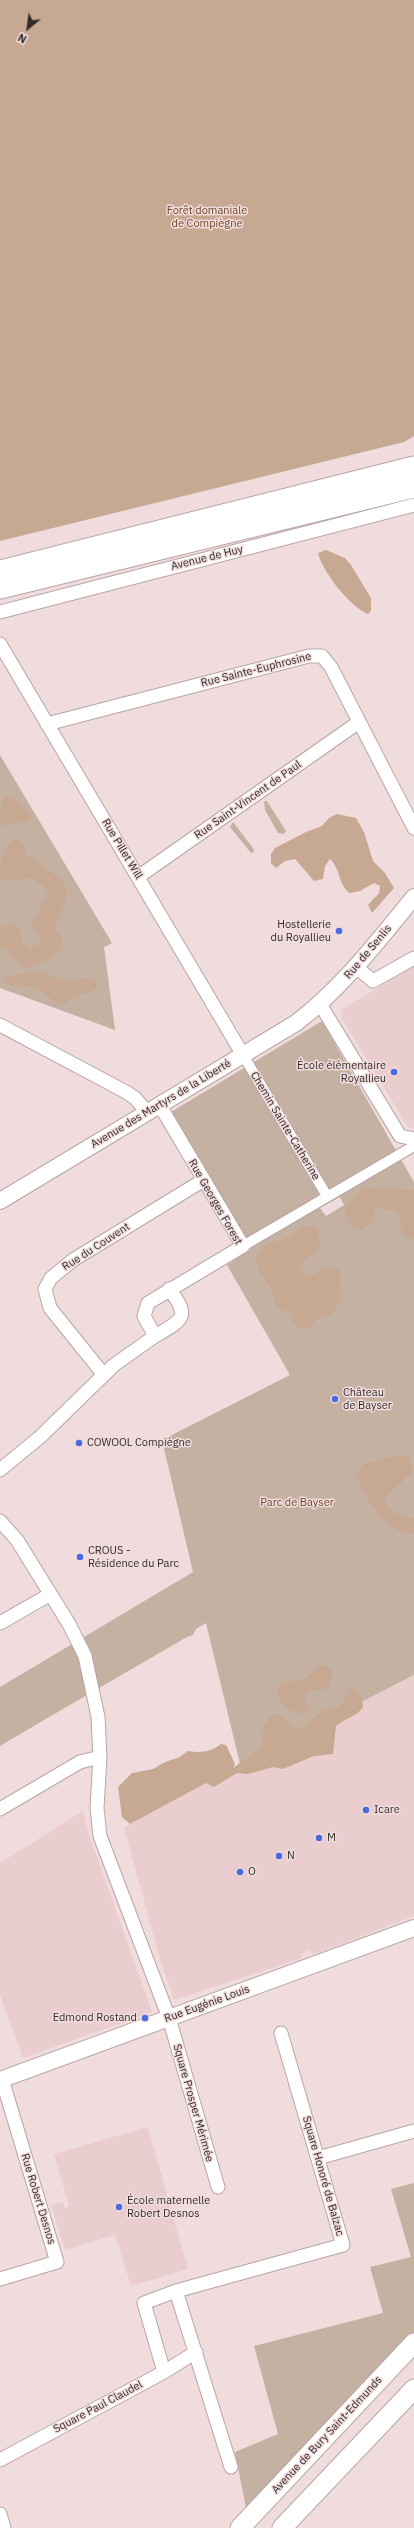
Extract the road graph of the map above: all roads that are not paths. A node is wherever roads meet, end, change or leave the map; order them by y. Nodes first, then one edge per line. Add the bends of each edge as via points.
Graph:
1 (414, 467) edge
2 (414, 487) edge
3 (414, 505) edge
4 (0, 571) edge
5 (0, 588) edge
6 (0, 612) edge
7 (0, 644) edge
8 (359, 722) junction
9 (48, 724) junction
10 (414, 828) edge
11 (138, 877) junction
12 (414, 897) edge
13 (414, 958) edge
14 (356, 967) junction
15 (320, 1004) junction
16 (0, 1025) edge
17 (243, 1055) junction
18 (153, 1108) junction
19 (414, 1138) edge
20 (414, 1146) edge
21 (202, 1180) junction
22 (327, 1196) junction
23 (0, 1201) edge
24 (243, 1246) junction
25 (169, 1289) junction
26 (155, 1336) junction
27 (104, 1375) junction
28 (0, 1470) edge
29 (0, 1521) edge
30 (49, 1595) junction
31 (0, 1623) edge
32 (100, 1757) junction
33 (0, 1809) edge
34 (414, 1928) edge
35 (168, 2018) junction
36 (281, 2033) dead end
37 (1, 2079) edge
38 (414, 2131) edge
39 (318, 2158) junction
40 (218, 2187) dead end
41 (0, 2279) edge
42 (176, 2292) junction
43 (414, 2343) edge
44 (196, 2352) junction
45 (164, 2372) junction
46 (414, 2389) edge
47 (0, 2460) edge
48 (231, 2467) dead end
49 (0, 2514) edge
50 (4, 2528) edge
51 (240, 2528) edge
52 (282, 2528) edge

1 - 4 main road
2 - 5 main road
3 - 6 street, Avenue de Huy
7 - 9 street, Rue Pillet Will
8 - 9 street, Rue Sainte-Euphrosine via 328,664 322,656 316,655
8 - 10 street, Rue Sainte-Euphrosine
8 - 11 street, Rue Saint-Vincent de Paul
9 - 11 street, Rue Pillet Will
11 - 17 street, Rue Pillet Will
12 - 14 street, Rue de Senlis
13 - 14 street via 373,982
14 - 15 street, Rue de Senlis
15 - 17 street, Avenue des Martyrs de la Liberté via 296,1023
15 - 19 street via 400,1136
16 - 18 street, Rue Georges Forest
17 - 18 street, Avenue des Martyrs de la Liberté
17 - 22 street, Chemin Sainte-Catherine
18 - 21 street, Rue Georges Forest
18 - 23 street, Avenue des Martyrs de la Liberté
20 - 22 street
21 - 24 street, Rue Georges Forest
21 - 27 street, Rue du Couvent via 72,1260 51,1278 45,1290 50,1308
22 - 24 street
24 - 25 street, Rue Georges Forest
25 - 26 street, Rue Georges Forest via 148,1303 144,1310 144,1316
25 - 26 street via 182,1306 183,1313 178,1322
26 - 27 street
27 - 28 street via 40,1437
29 - 30 street, Square Prosper Mérimée via 17,1540
30 - 31 street
30 - 32 street, Square Prosper Mérimée via 69,1624 84,1656 98,1717
32 - 33 street via 80,1762
32 - 35 street, Square Prosper Mérimée via 97,1808 100,1836
34 - 35 street, Rue Eugénie Louis
35 - 37 street, Rue Eugénie Louis
35 - 40 street, Square Prosper Mérimée
36 - 39 street, Square Honoré de Balzac
37 - 41 street, Rue Robert Desnos via 57,2262
38 - 39 street
39 - 42 street, Square Honoré de Balzac via 343,2245
42 - 44 street
42 - 45 street via 144,2302
43 - 51 main road, Avenue de Bury Saint-Edmunds
44 - 45 street, Square Paul Claudel
44 - 48 street
45 - 47 street, Square Paul Claudel
46 - 52 main road
49 - 50 street

